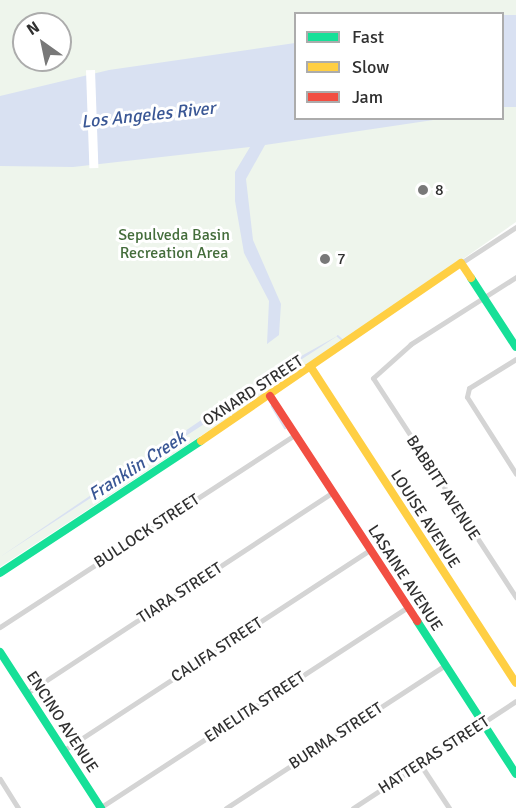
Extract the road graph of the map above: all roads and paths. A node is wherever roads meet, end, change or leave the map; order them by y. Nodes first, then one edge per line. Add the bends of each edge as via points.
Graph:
1 (516, 227) edge
2 (461, 263) junction
3 (516, 277) edge
4 (484, 297) junction
5 (516, 347) edge
6 (516, 359) edge
7 (312, 369) junction
8 (270, 396) junction
9 (295, 435) junction
10 (516, 474) edge
11 (333, 492) junction
12 (370, 550) junction
13 (0, 573) edge
14 (516, 597) edge
15 (408, 607) junction
16 (0, 627) edge
17 (0, 652) edge
18 (445, 665) junction
19 (516, 683) edge
20 (27, 693) junction
21 (516, 701) edge
22 (483, 723) junction
23 (64, 750) junction
24 (420, 764) junction
25 (516, 774) edge
26 (0, 779) edge
27 (356, 807) edge
28 (18, 808) edge
29 (101, 808) edge
30 (226, 808) edge
31 (449, 808) edge

1 - 2 street, OXNARD STREET
2 - 4 street
2 - 7 street, OXNARD STREET
3 - 4 street
4 - 5 street
4 - 14 street, BABBITT AVENUE via 411,344 374,378
6 - 10 street via 467,393
7 - 8 street, OXNARD STREET
7 - 19 street, LOUISE AVENUE
8 - 9 street, LASAINE AVENUE
8 - 13 street, OXNARD STREET
9 - 11 street, LASAINE AVENUE
9 - 16 street, BULLOCK STREET
11 - 12 street, LASAINE AVENUE
11 - 20 street, TIARA STREET
12 - 15 street, LASAINE AVENUE
12 - 23 street, CALIFA STREET
15 - 18 street, LASAINE AVENUE
15 - 29 street, EMELITA STREET
17 - 20 street, ENCINO AVENUE
18 - 22 street, LASAINE AVENUE
18 - 30 street, BURMA STREET
20 - 23 street, ENCINO AVENUE
21 - 22 street, HATTERAS STREET
22 - 24 street, HATTERAS STREET
22 - 25 street, LASAINE AVENUE
23 - 29 street, ENCINO AVENUE
24 - 27 street, HATTERAS STREET
24 - 31 street
26 - 28 street

